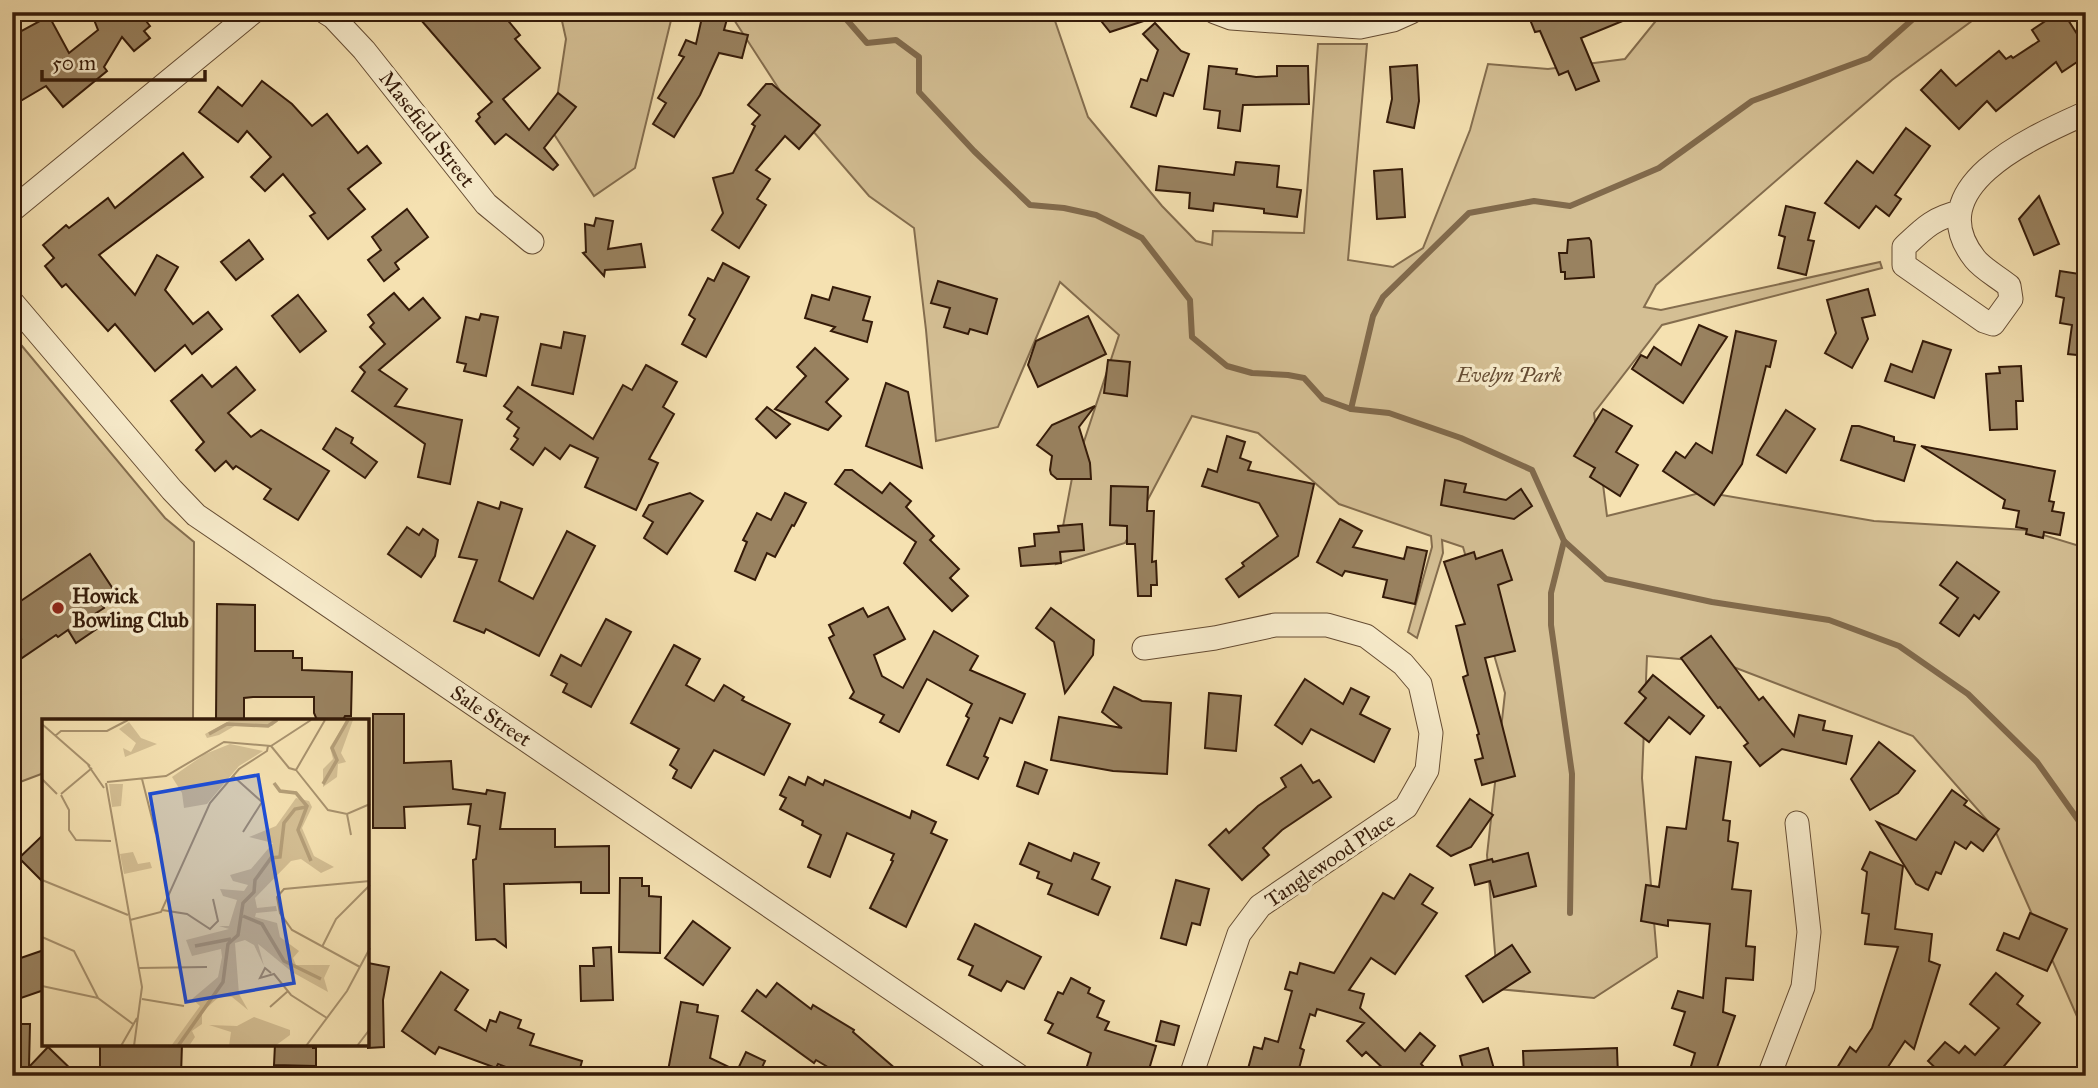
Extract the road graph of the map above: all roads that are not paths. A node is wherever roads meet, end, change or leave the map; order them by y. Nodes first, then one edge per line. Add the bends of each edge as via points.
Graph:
1 (253, 12) edge
2 (325, 12) edge
3 (1215, 12) edge
4 (1411, 12) edge
5 (2086, 113) edge
6 (12, 210) edge
7 (1959, 212) junction
8 (532, 242) dead end
9 (12, 302) edge
10 (1144, 648) dead end
11 (1797, 823) dead end
12 (1019, 1076) edge
13 (1191, 1076) edge
14 (1769, 1076) edge

1 - 6 street
2 - 8 street, Masefield Street via 364,50 486,204
3 - 4 street via 1231,18 1360,27
5 - 7 street via 2030,138 2005,155 1975,181
7 - 7 street via 1965,244 1976,261 2008,286 2011,299 1993,324 1904,265 1904,247 1926,225
9 - 12 street, Sale Street via 196,515
10 - 13 street, Tanglewood Place via 1275,625 1327,625 1366,636 1403,664 1420,684 1431,733 1427,770 1406,807 1260,906 1239,934
11 - 14 street via 1809,932 1803,986

